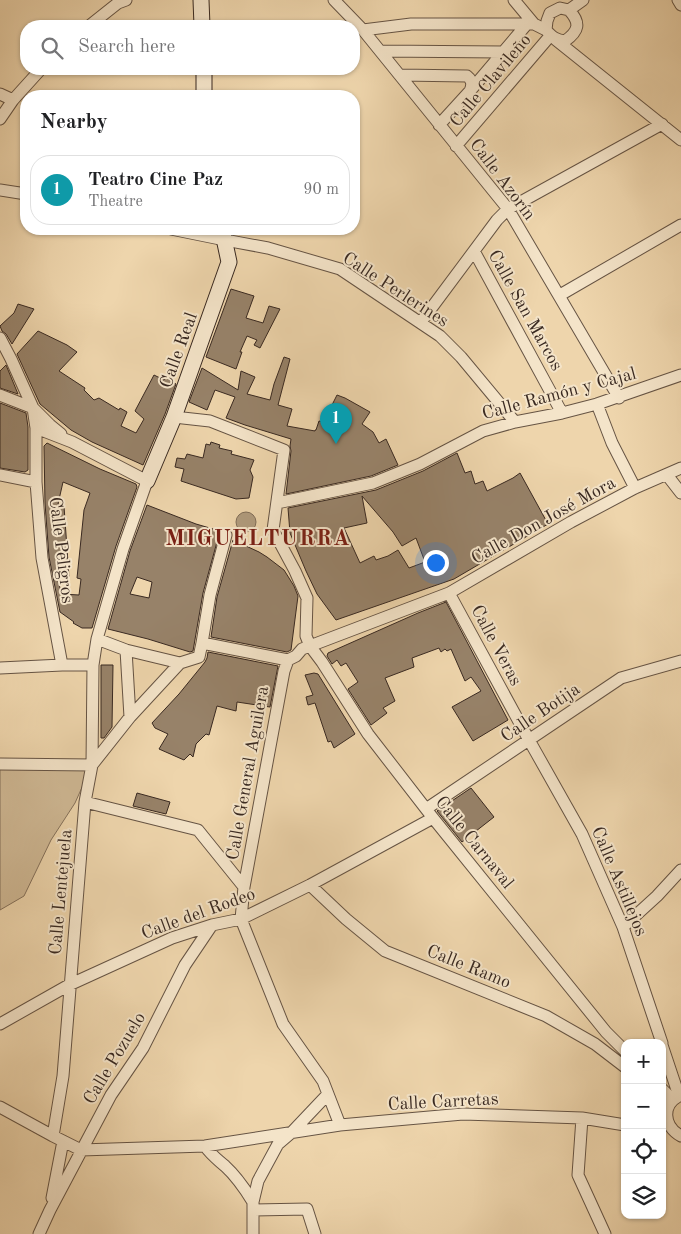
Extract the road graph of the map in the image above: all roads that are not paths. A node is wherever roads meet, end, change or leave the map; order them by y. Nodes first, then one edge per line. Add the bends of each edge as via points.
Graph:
1 (126, 0) edge
2 (201, 0) edge
3 (334, 0) edge
4 (514, 0) edge
5 (583, 0) edge
6 (678, 0) edge
7 (681, 5) edge
8 (570, 10) junction
9 (97, 20) edge
10 (202, 20) edge
11 (353, 20) edge
12 (531, 24) junction
13 (360, 27) edge
14 (363, 30) junction
15 (551, 35) junction
16 (380, 51) junction
17 (503, 52) junction
18 (36, 75) edge
19 (204, 75) edge
20 (400, 75) junction
21 (22, 90) edge
22 (204, 90) edge
23 (470, 90) junction
24 (20, 92) edge
25 (0, 94) edge
26 (13, 100) junction
27 (0, 119) edge
28 (662, 124) junction
29 (440, 125) junction
30 (681, 140) edge
31 (456, 146) junction
32 (0, 190) edge
33 (20, 193) edge
34 (508, 209) junction
35 (681, 225) edge
36 (223, 235) edge
37 (474, 251) junction
38 (560, 295) junction
39 (421, 322) junction
40 (0, 338) edge
41 (681, 375) edge
42 (0, 395) edge
43 (619, 398) junction
44 (597, 404) junction
45 (33, 408) junction
46 (562, 413) junction
47 (174, 417) junction
48 (515, 422) junction
49 (36, 428) junction
50 (72, 442) junction
51 (681, 468) edge
52 (0, 475) edge
53 (667, 475) junction
54 (146, 481) junction
55 (36, 482) junction
56 (635, 488) junction
57 (681, 493) edge
58 (277, 503) junction
59 (226, 535) dead end
60 (449, 593) junction
61 (97, 639) junction
62 (202, 643) junction
63 (310, 646) junction
64 (126, 650) junction
65 (288, 660) junction
66 (681, 661) edge
67 (180, 662) junction
68 (62, 664) junction
69 (93, 665) junction
70 (0, 668) edge
71 (130, 716) junction
72 (529, 740) junction
73 (0, 764) edge
74 (92, 765) junction
75 (85, 802) junction
76 (426, 808) junction
77 (433, 818) junction
78 (681, 870) edge
79 (310, 885) junction
80 (244, 887) junction
81 (241, 919) junction
82 (212, 925) junction
83 (623, 927) junction
84 (70, 985) junction
85 (0, 1024) edge
86 (606, 1032) junction
87 (660, 1039) edge
88 (594, 1044) junction
89 (621, 1046) edge
90 (621, 1064) edge
91 (666, 1064) edge
92 (328, 1094) junction
93 (673, 1099) edge
94 (0, 1107) edge
95 (582, 1118) junction
96 (621, 1124) edge
97 (340, 1125) junction
98 (292, 1132) junction
99 (666, 1132) edge
100 (679, 1134) edge
101 (58, 1139) junction
102 (205, 1146) junction
103 (82, 1150) junction
104 (253, 1206) junction
105 (50, 1210) junction
106 (39, 1234) edge
107 (253, 1234) edge
108 (314, 1234) edge
109 (605, 1234) edge

1 - 9 street
2 - 10 street
3 - 11 street, Calle Azorín
4 - 12 street
5 - 8 street
6 - 7 street
8 - 15 street via 560,8 550,13 547,21
8 - 15 street via 576,17 573,35 565,41
12 - 14 street via 411,24
12 - 15 street
12 - 17 street
13 - 14 street, Calle Azorín
14 - 16 street, Calle Azorín
15 - 28 street
15 - 31 street, Calle Clavileño
16 - 17 street
16 - 20 street, Calle Azorín
17 - 23 street
18 - 21 street
19 - 22 street
20 - 23 street via 466,76 471,79
20 - 29 street, Calle Azorín
23 - 29 street
24 - 26 street
25 - 26 street
26 - 27 street
28 - 30 street
28 - 34 street
29 - 31 street, Calle Azorín
31 - 34 street, Calle Azorín
32 - 33 street
34 - 37 street
34 - 38 street, Calle Azorín
35 - 38 street
36 - 39 street, Calle Perlerines via 340,269
36 - 47 street, Calle Real via 229,262
37 - 39 street
37 - 46 street, Calle San Marcos
38 - 43 street, Calle Azorín
39 - 48 street, Calle Perlerines via 461,357
40 - 45 street
41 - 43 street, Calle Ramón y Cajal
42 - 45 street
43 - 44 street, Calle Ramón y Cajal
44 - 46 street, Calle Ramón y Cajal
44 - 56 street
45 - 49 street, Calle Peligros
45 - 50 street
46 - 48 street, Calle Ramón y Cajal
47 - 54 street, Calle Real
47 - 58 street via 210,421 284,450
48 - 58 street, Calle Ramón y Cajal via 483,431 420,464 373,483
49 - 50 street
49 - 55 street, Calle Peligros
50 - 54 street
51 - 53 street, Calle Don José Mora
52 - 55 street
53 - 56 street, Calle Don José Mora
53 - 57 street
54 - 61 street, Calle Lentejuela
55 - 68 street, Calle Peligros via 42,558
56 - 60 street, Calle Don José Mora
58 - 63 street via 273,530 306,598 306,636
59 - 62 street via 210,595
60 - 63 street, Calle Don José Mora
60 - 72 street, Calle Veras
61 - 64 street
61 - 69 street, Calle Lentejuela
62 - 65 street
62 - 67 street via 199,657
63 - 65 street
63 - 76 street, Calle Carnaval via 368,734
64 - 67 street
64 - 71 street
65 - 80 street, Calle General Aguilera
66 - 72 street, Calle Botija via 622,678
67 - 71 street
68 - 69 street
68 - 70 street
69 - 74 street, Calle Lentejuela
71 - 74 street
72 - 76 street, Calle Botija
72 - 83 street, Calle Astillejos via 582,834
73 - 74 street
74 - 75 street, Calle Lentejuela
75 - 80 street via 198,830
75 - 84 street, Calle Lentejuela
76 - 77 street, Calle Carnaval
77 - 79 street, Calle del Rodeo
77 - 86 street, Calle Carnaval
78 - 83 street
79 - 81 street, Calle del Rodeo
79 - 88 street, Calle Ramo via 385,951 546,1016
80 - 81 street, Calle General Aguilera
81 - 82 street, Calle del Rodeo
81 - 92 street via 283,1024 323,1081
82 - 84 street, Calle del Rodeo via 172,938
82 - 103 street, Calle Pozuelo via 186,965 143,1048 111,1095
83 - 87 street, Calle Astillejos
84 - 85 street, Calle del Rodeo
84 - 101 street, Calle Lentejuela
86 - 88 street
86 - 89 street, Calle Carnaval
88 - 90 street, Calle Ramo
91 - 93 street, Calle Astillejos
92 - 97 street
92 - 98 street
93 - 100 street, Calle Astillejos via 666,1118 669,1126
94 - 101 street, Calle Carretas
95 - 96 street, Calle Carretas
95 - 97 street, Calle Carretas via 463,1114
95 - 109 street via 578,1175
97 - 98 street, Calle Carretas
98 - 102 street, Calle Carretas
98 - 104 street via 278,1144 258,1181
99 - 100 street
101 - 103 street, Calle Carretas
101 - 105 street, Calle Pozuelo
102 - 103 street, Calle Carretas
102 - 104 street via 240,1183
103 - 105 street, Calle Pozuelo
104 - 107 street
104 - 108 street via 307,1210
105 - 106 street, Calle Pozuelo

